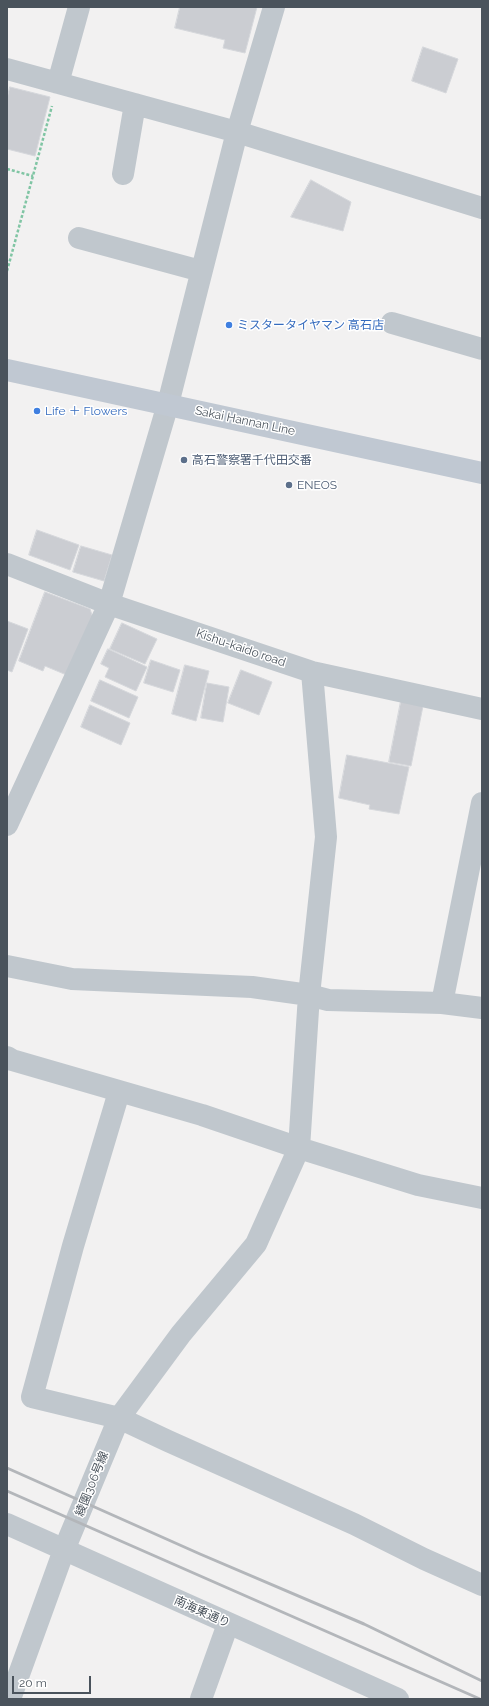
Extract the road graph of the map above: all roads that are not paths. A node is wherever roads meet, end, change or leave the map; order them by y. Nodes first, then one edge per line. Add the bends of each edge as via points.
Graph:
1 (79, 7) edge
2 (274, 7) edge
3 (7, 69) edge
4 (58, 83) junction
5 (135, 104) junction
6 (236, 132) junction
7 (123, 174) dead end
8 (482, 208) edge
9 (79, 238) dead end
10 (202, 272) junction
11 (392, 322) dead end
12 (482, 349) edge
13 (7, 370) edge
14 (168, 404) junction
15 (482, 473) edge
16 (7, 564) edge
17 (109, 604) junction
18 (312, 672) junction
19 (481, 703) edge
20 (482, 802) edge
21 (7, 824) edge
22 (7, 966) edge
23 (309, 995) junction
24 (442, 1003) junction
25 (482, 1008) edge
26 (7, 1057) edge
27 (118, 1092) junction
28 (298, 1148) junction
29 (482, 1198) edge
30 (119, 1418) junction
31 (7, 1524) edge
32 (64, 1550) junction
33 (482, 1585) edge
34 (228, 1624) junction
35 (10, 1699) edge
36 (201, 1699) edge
37 (398, 1699) edge

1 - 4 street
2 - 6 street
3 - 4 street
4 - 5 street
5 - 6 street
5 - 7 street
6 - 8 street
6 - 10 street
9 - 10 street
10 - 14 street
11 - 12 street
13 - 14 main road, Sakai Hannan Line
14 - 15 main road, Sakai Hannan Line
14 - 17 street
16 - 17 street, Kishu-kaido road
17 - 18 street, Kishu-kaido road
17 - 21 street
18 - 19 street, Kishu-kaido road
18 - 23 street, 綾園306号線 via 326,837
20 - 24 street
22 - 23 street via 72,979 252,987
23 - 24 street via 328,1000
23 - 28 street, 綾園306号線
24 - 25 street
26 - 27 street
27 - 28 street via 202,1115
27 - 30 street via 32,1397
28 - 29 street via 418,1185
28 - 30 street, 綾園306号線 via 256,1244 181,1334
30 - 32 street, 綾園306号線
30 - 33 street
31 - 32 street, 南海東通り
32 - 34 street, 南海東通り
32 - 35 street, 綾園306号線
34 - 36 street
34 - 37 street, 南海東通り

